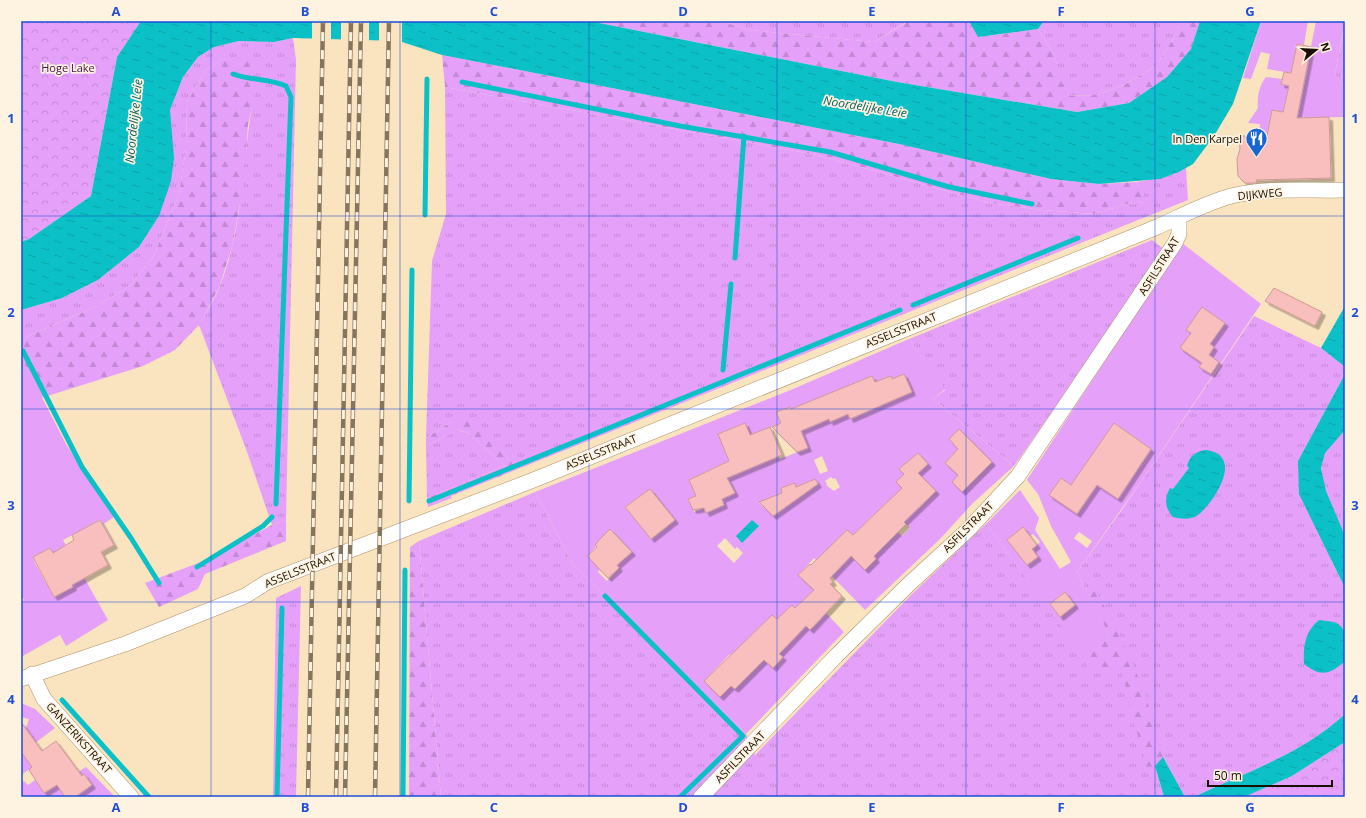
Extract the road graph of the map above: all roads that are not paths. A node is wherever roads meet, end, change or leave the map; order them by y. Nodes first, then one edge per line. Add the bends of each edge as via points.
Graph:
1 (1345, 190) edge
2 (1179, 217) junction
3 (26, 677) edge
4 (131, 797) edge
5 (702, 797) edge

1 - 2 street, DIJKWEG via 1271,191 1232,196
2 - 3 street, ASSELSSTRAAT via 531,481 267,582 245,596 132,641
2 - 5 street, ASFILSTRAAT via 1179,234 1175,243 1018,476 968,530 836,656
3 - 4 street, GANZERIKSTRAAT

